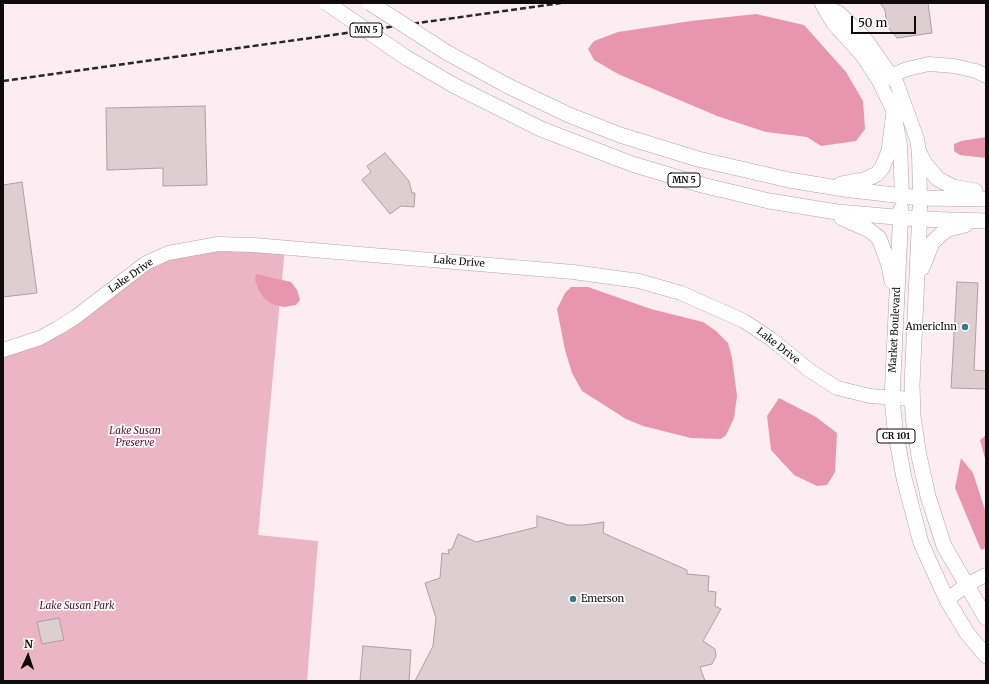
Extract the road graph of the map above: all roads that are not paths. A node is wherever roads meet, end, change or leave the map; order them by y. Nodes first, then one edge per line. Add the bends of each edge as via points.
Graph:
1 (327, 3) edge
2 (370, 3) edge
3 (823, 4) edge
4 (986, 76) edge
5 (886, 78) junction
6 (894, 112) junction
7 (919, 152) junction
8 (814, 184) junction
9 (986, 192) edge
10 (902, 196) junction
11 (920, 198) junction
12 (986, 199) edge
13 (814, 209) junction
14 (901, 218) junction
15 (920, 219) junction
16 (986, 222) edge
17 (916, 292) junction
18 (897, 306) junction
19 (3, 350) edge
20 (892, 398) junction
21 (912, 399) junction
22 (986, 575) edge
23 (966, 585) junction
24 (947, 600) junction
25 (986, 618) edge
26 (986, 656) edge

1 - 13 main road, MN 5, bridge via 405,57 502,110 594,151 702,186
2 - 8 main road, MN 5, bridge via 446,52 569,115 656,147 718,164
3 - 5 street, Market Boulevard via 839,13 864,37
4 - 5 street via 954,66 929,64 907,69
5 - 6 street, Market Boulevard
5 - 7 street, Market Boulevard via 898,84
6 - 8 main road via 887,160 877,174 848,183
6 - 10 street, Market Boulevard via 900,145
7 - 9 main road via 932,172 945,184
7 - 11 street, Market Boulevard
8 - 10 main road, MN 5
10 - 11 main road, MN 5
10 - 14 main road, Market Boulevard / CR 101
11 - 12 main road, MN 5
11 - 15 main road, Market Boulevard / CR 101
13 - 14 main road, MN 5
13 - 18 main road via 861,225 878,238 890,265
14 - 15 main road, MN 5
14 - 18 main road, Market Boulevard / CR 101
15 - 16 main road, MN 5
15 - 17 main road, Market Boulevard / CR 101
16 - 17 main road via 948,229 932,243
17 - 21 main road, Market Boulevard / CR 101
18 - 20 main road, Market Boulevard / CR 101
19 - 20 street, Lake Drive via 40,338 58,328 146,263 168,253 218,244 254,245 573,272 639,281 682,293 744,321 837,388
20 - 21 street, Lake Drive
20 - 24 main road, Market Boulevard / CR 101 via 904,478 921,543
21 - 23 main road, Market Boulevard / CR 101 via 919,456 928,496 944,546
22 - 23 street
23 - 24 street
23 - 25 main road, Market Boulevard / CR 101
24 - 26 main road, Market Boulevard / CR 101 via 967,633

